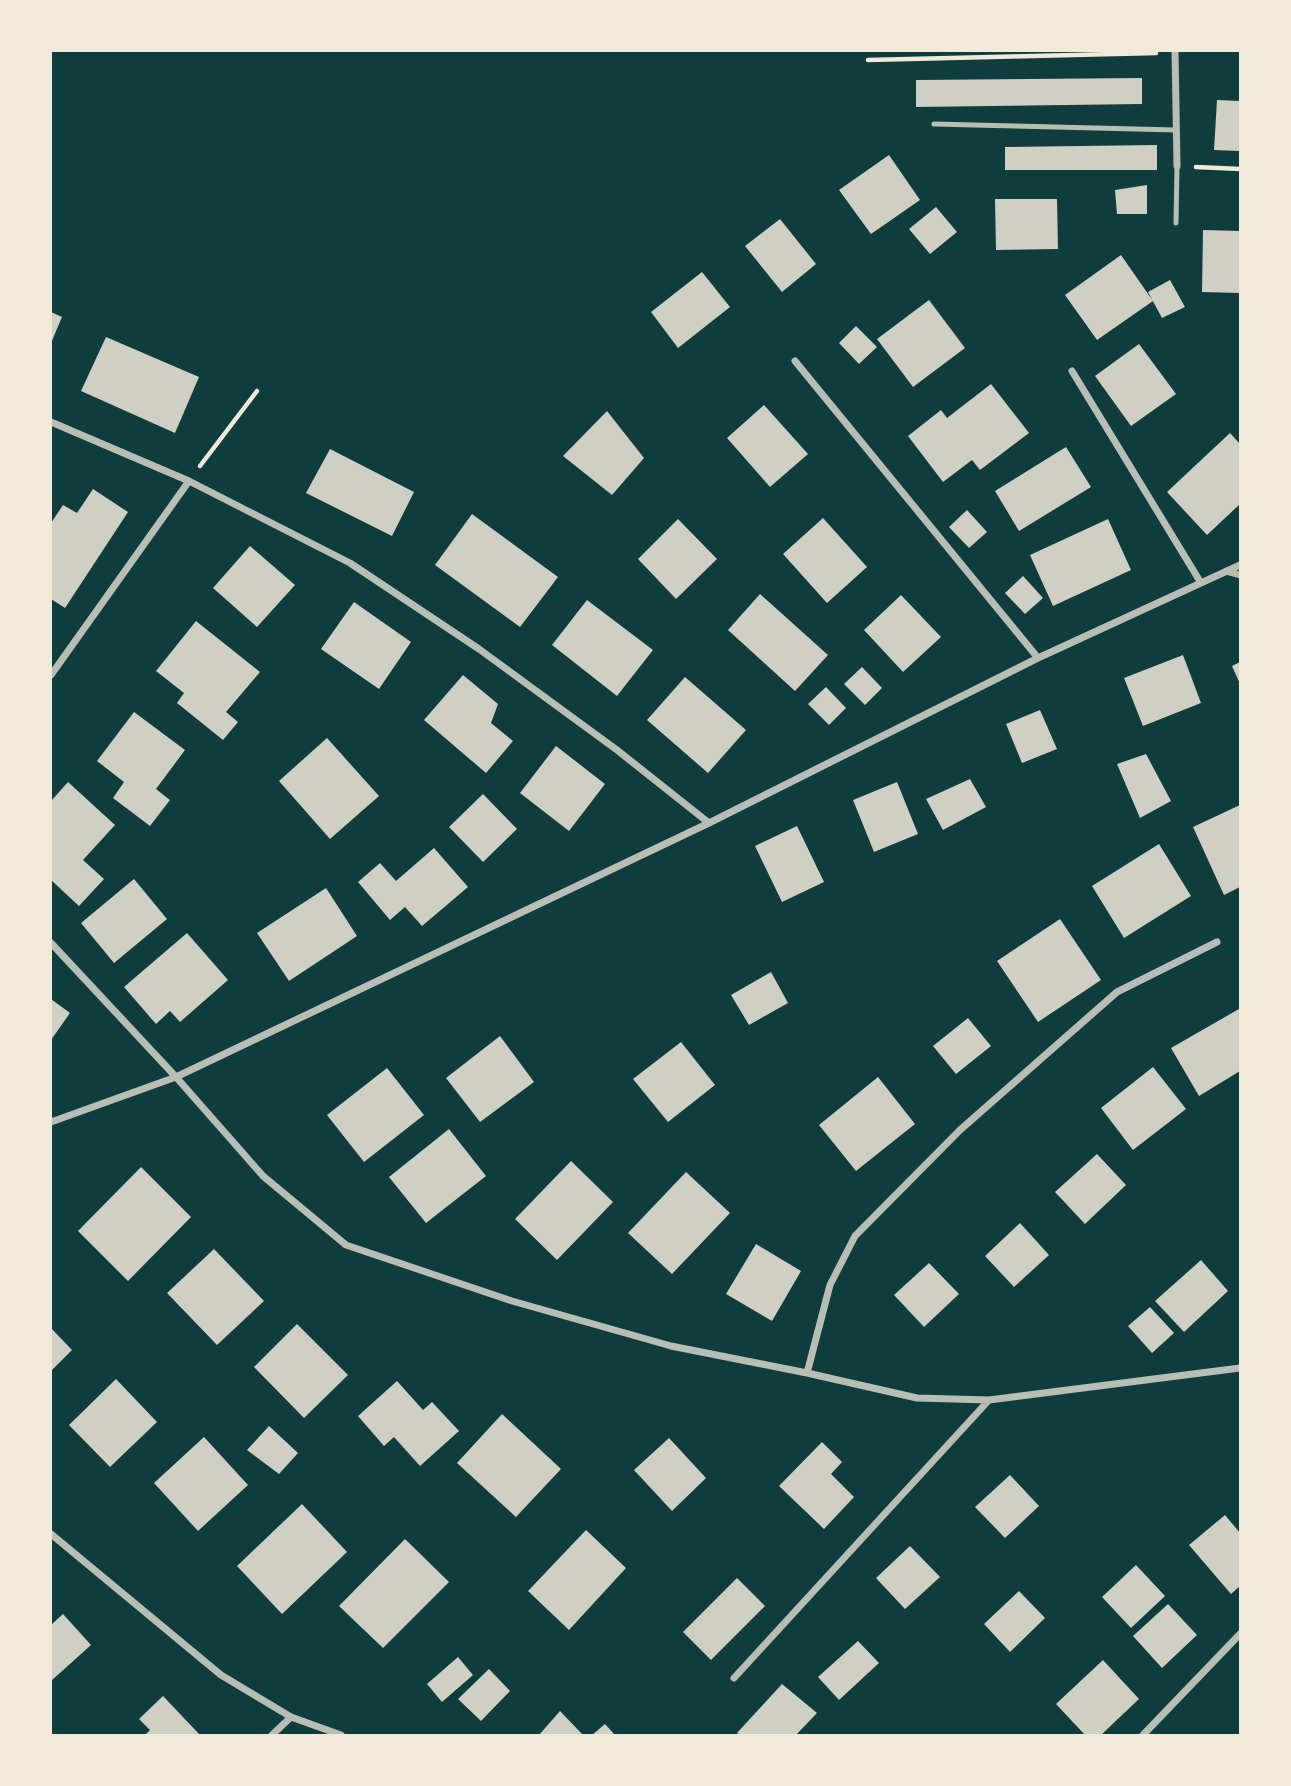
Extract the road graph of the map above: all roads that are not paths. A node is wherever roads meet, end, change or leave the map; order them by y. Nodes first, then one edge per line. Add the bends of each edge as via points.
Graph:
1 (1175, 52) edge
2 (934, 124) dead end
3 (1176, 130) junction
4 (1177, 166) joint
5 (1176, 223) dead end
6 (795, 362) dead end
7 (1072, 371) dead end
8 (51, 422) edge
9 (189, 481) junction
10 (1240, 565) edge
11 (1226, 571) junction
12 (1240, 575) edge
13 (1201, 583) junction
14 (1038, 658) junction
15 (51, 675) edge
16 (709, 822) junction
17 (1217, 942) dead end
18 (51, 943) edge
19 (176, 1077) junction
20 (51, 1122) edge
21 (1240, 1368) edge
22 (807, 1373) junction
23 (989, 1400) junction
24 (51, 1534) edge
25 (1240, 1634) edge
26 (733, 1678) dead end
27 (291, 1717) junction
28 (272, 1735) edge
29 (341, 1735) edge
30 (1143, 1735) edge

1 - 3 street
2 - 3 lane
3 - 4 street
4 - 5 lane
6 - 14 street
7 - 13 street
8 - 9 street
9 - 15 street
9 - 16 street via 350,563 479,649
10 - 11 street
11 - 12 street
11 - 13 street
13 - 14 street
14 - 16 street
16 - 19 street
17 - 22 street via 1117,992 960,1129 855,1236 830,1285
18 - 19 street
19 - 20 street
19 - 22 street via 263,1176 346,1245 512,1301 671,1346
21 - 23 street
22 - 23 street via 917,1398
23 - 26 street
24 - 27 street via 221,1675
25 - 30 street
27 - 28 street
27 - 29 street

